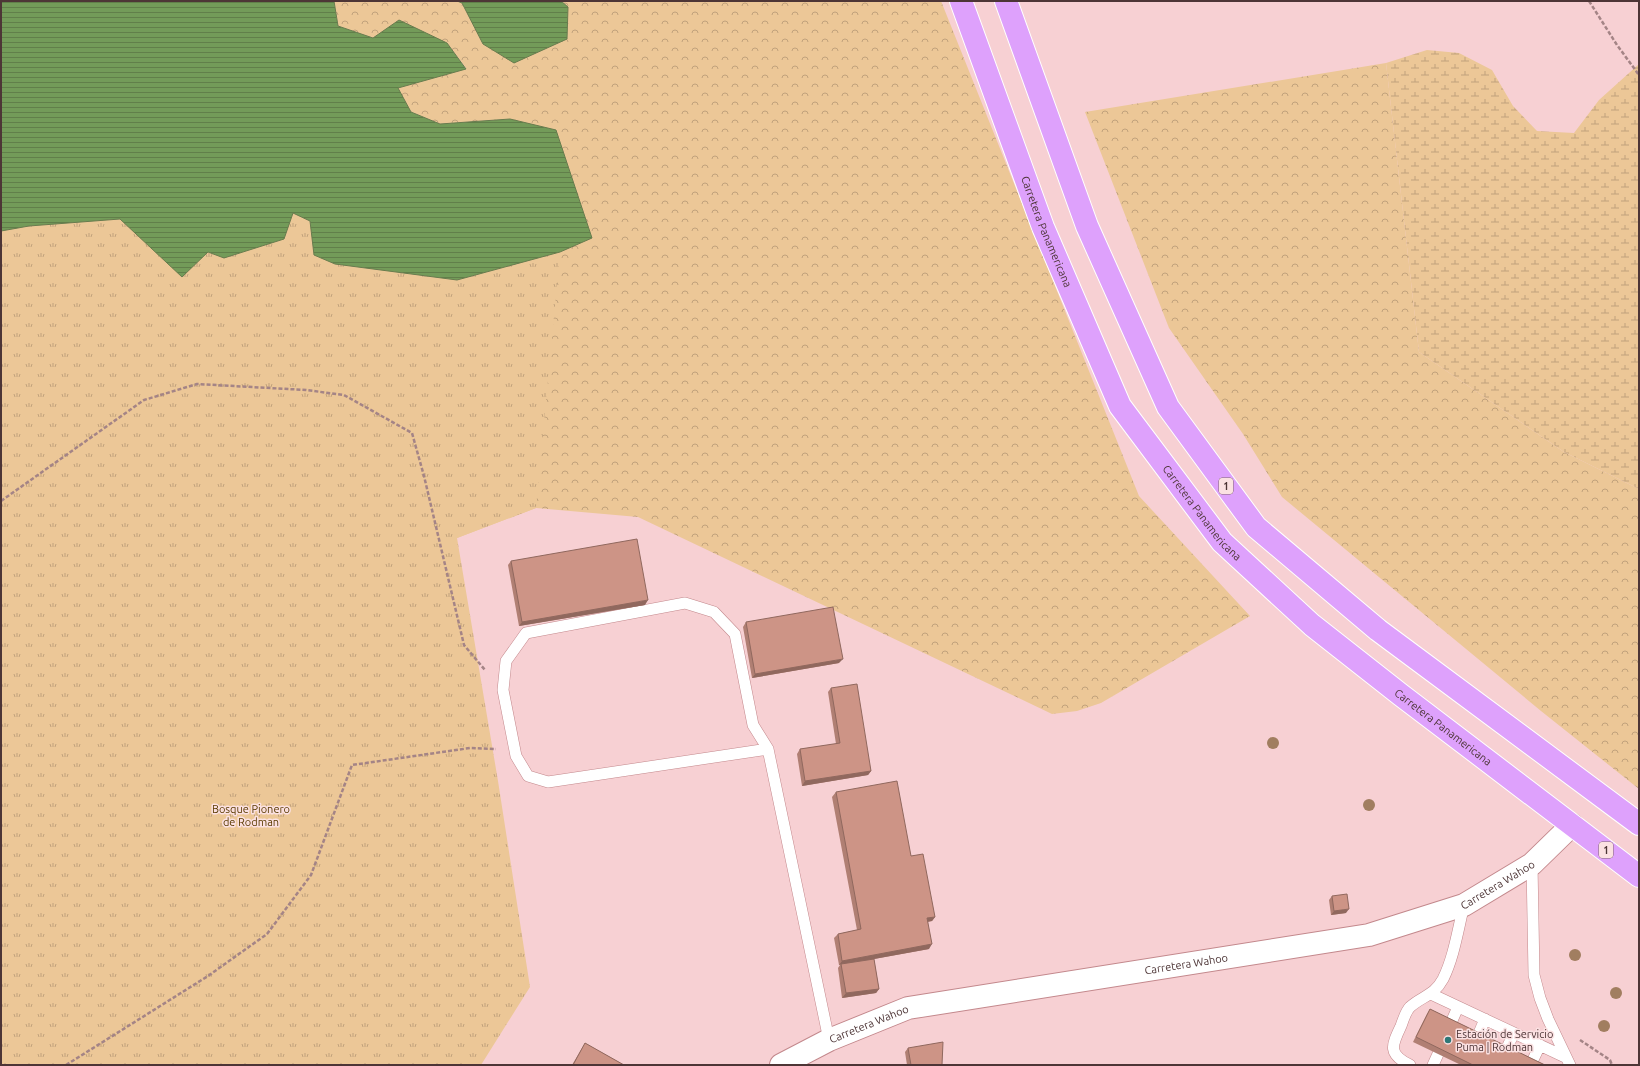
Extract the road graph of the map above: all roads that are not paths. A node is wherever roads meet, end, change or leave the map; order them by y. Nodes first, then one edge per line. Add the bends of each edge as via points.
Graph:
1 (961, 1) edge
2 (1006, 1) edge
3 (768, 749) junction
4 (1572, 824) junction
5 (1639, 824) edge
6 (1532, 864) junction
7 (1639, 876) edge
8 (1464, 905) junction
9 (1431, 994) junction
10 (1458, 1007) junction
11 (1485, 1019) junction
12 (1450, 1025) edge
13 (1514, 1033) junction
14 (1477, 1038) edge
15 (829, 1040) junction
16 (1540, 1045) junction
17 (1505, 1052) edge
18 (1438, 1054) edge
19 (1567, 1061) edge
20 (1531, 1064) edge
21 (781, 1065) edge
22 (1410, 1065) edge
23 (1433, 1065) edge

1 - 4 highway, Carretera Panamericana / 1 via 1043,227 1120,406 1222,542 1312,625
2 - 5 highway, 1 via 1088,226 1168,407 1256,527 1378,630
3 - 3 lane via 753,725 735,634 714,612 685,604 526,633 506,661 503,690 514,750 528,776 548,782
3 - 15 lane
4 - 6 street, Carretera Wahoo
4 - 7 highway, Carretera Panamericana / 1
6 - 8 street, Carretera Wahoo
6 - 19 lane via 1534,975 1540,998
8 - 9 lane via 1447,967 1442,980
8 - 15 street, Carretera Wahoo via 1369,935 908,1008
9 - 10 lane
9 - 22 lane via 1408,1008 1393,1044 1394,1053 1401,1061
10 - 11 lane
10 - 12 lane
11 - 13 lane
11 - 14 lane
13 - 16 lane
13 - 17 lane
15 - 21 street, Carretera Wahoo
16 - 19 lane
16 - 20 lane
18 - 23 lane

